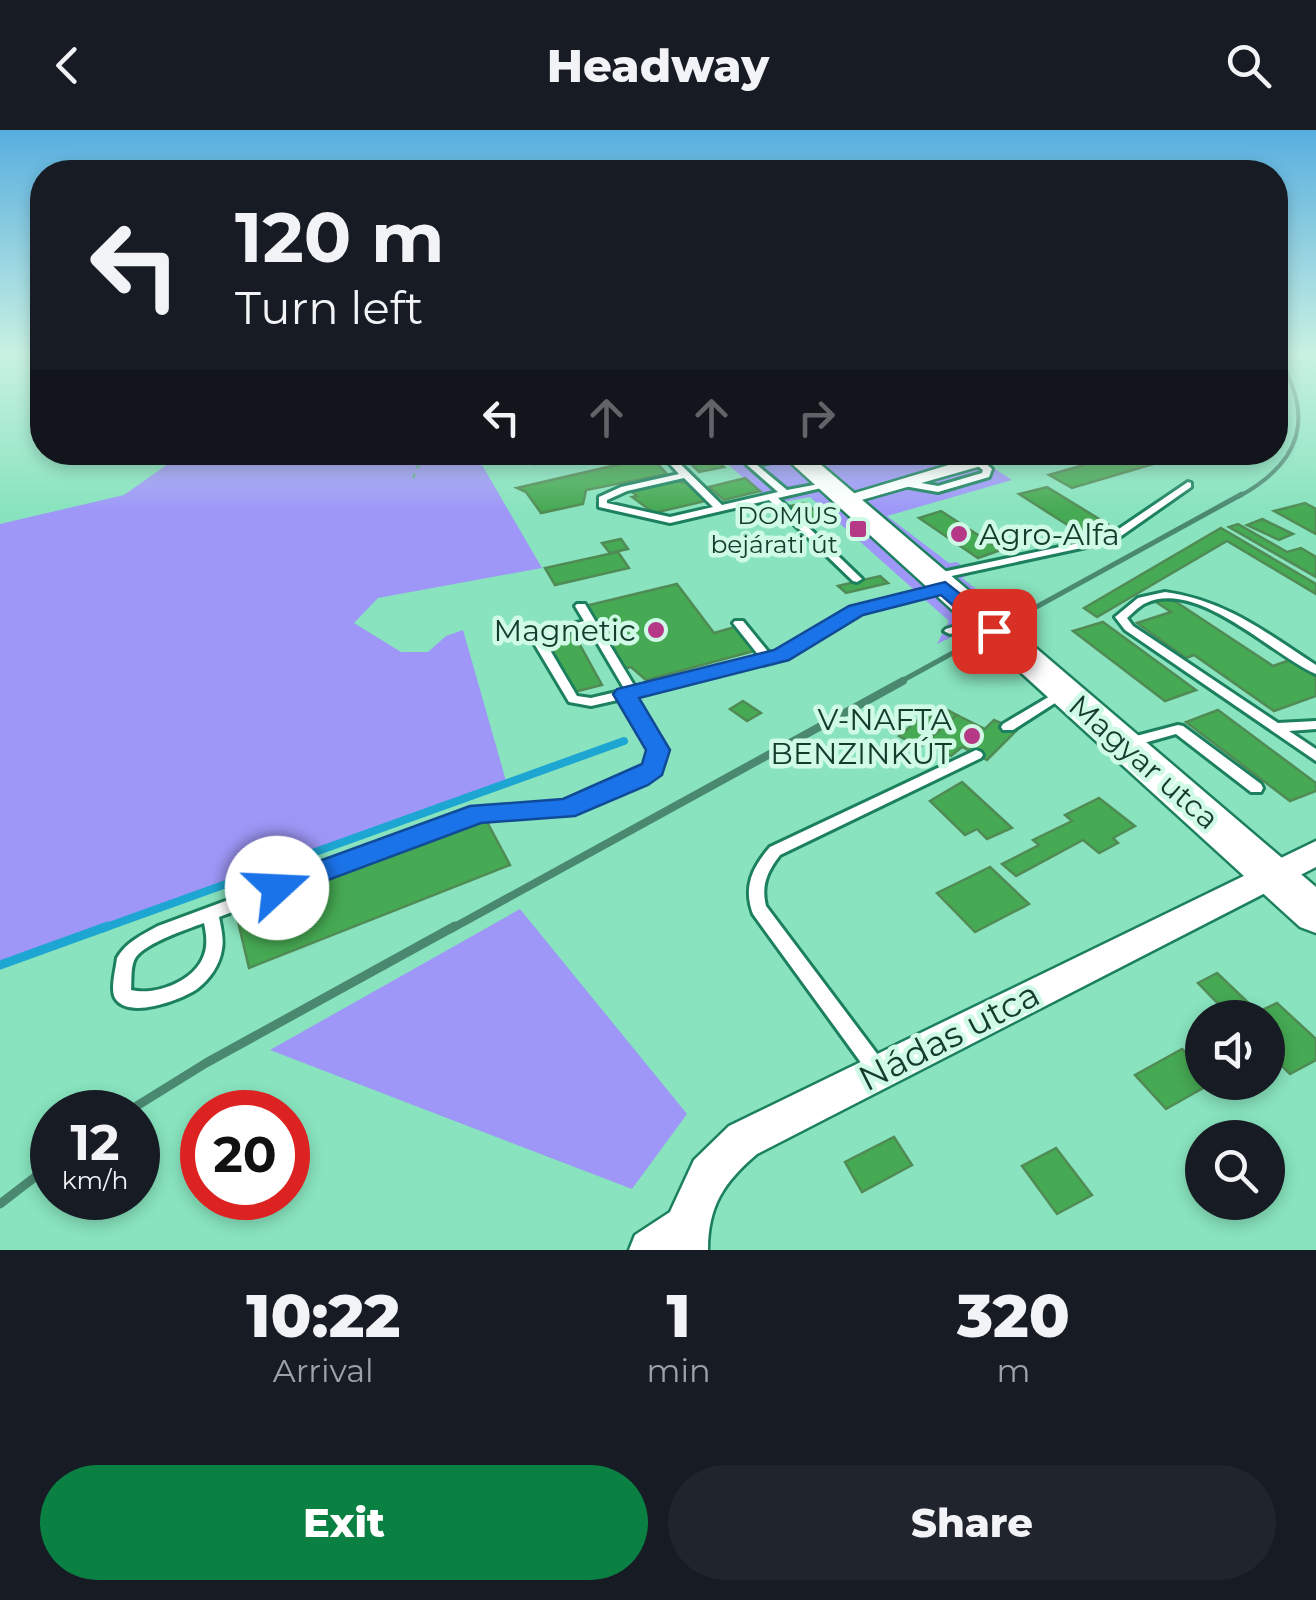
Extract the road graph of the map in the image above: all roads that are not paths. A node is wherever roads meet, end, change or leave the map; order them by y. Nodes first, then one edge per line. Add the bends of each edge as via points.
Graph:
1 (675, 465) edge
2 (751, 465) edge
3 (805, 465) edge
4 (966, 465) edge
5 (685, 475) junction
6 (1188, 485) dead end
7 (836, 491) junction
8 (784, 494) junction
9 (770, 496) junction
10 (720, 509) junction
11 (857, 579) dead end
12 (939, 582) junction
13 (581, 606) dead end
14 (591, 623) junction
15 (740, 623) dead end
16 (768, 658) junction
17 (1316, 670) edge
18 (1064, 692) junction
19 (629, 693) junction
20 (1316, 725) edge
21 (1008, 727) dead end
22 (1274, 727) junction
23 (1123, 744) junction
24 (976, 755) dead end
25 (1316, 756) edge
26 (1256, 788) dead end
27 (1316, 854) edge
28 (1272, 875) junction
29 (210, 913) junction
30 (1316, 914) edge
31 (878, 1071) junction
32 (686, 1238) edge
33 (650, 1250) edge

1 - 5 lane
2 - 8 lane
3 - 7 main road, Magyar utca
4 - 7 street
5 - 10 lane
5 - 10 lane via 614,492 602,504 660,520
6 - 12 lane via 1110,538
7 - 8 lane
7 - 12 main road, Magyar utca
8 - 9 lane
9 - 10 lane
9 - 11 lane
12 - 16 lane via 856,611 790,652
12 - 18 main road, Magyar utca via 966,626
13 - 14 lane
14 - 19 lane
14 - 19 lane via 542,636 540,645 572,699
15 - 16 lane
16 - 19 lane
17 - 22 lane via 1186,596 1164,593 1122,614 1129,628
18 - 21 lane
18 - 23 main road, Magyar utca
19 - 29 lane via 658,750 654,768 640,778 566,809 479,813
20 - 22 lane
22 - 25 lane
23 - 26 lane via 1178,729
23 - 28 main road, Magyar utca
24 - 31 lane via 775,851 754,886 758,908
27 - 28 street, Nádas utca
28 - 30 main road, Magyar utca
28 - 31 street, Nádas utca
29 - 29 lane via 134,948 122,971 122,994 158,999 204,970 214,946
31 - 32 street, Nádas utca via 735,1146 699,1184
32 - 33 street

